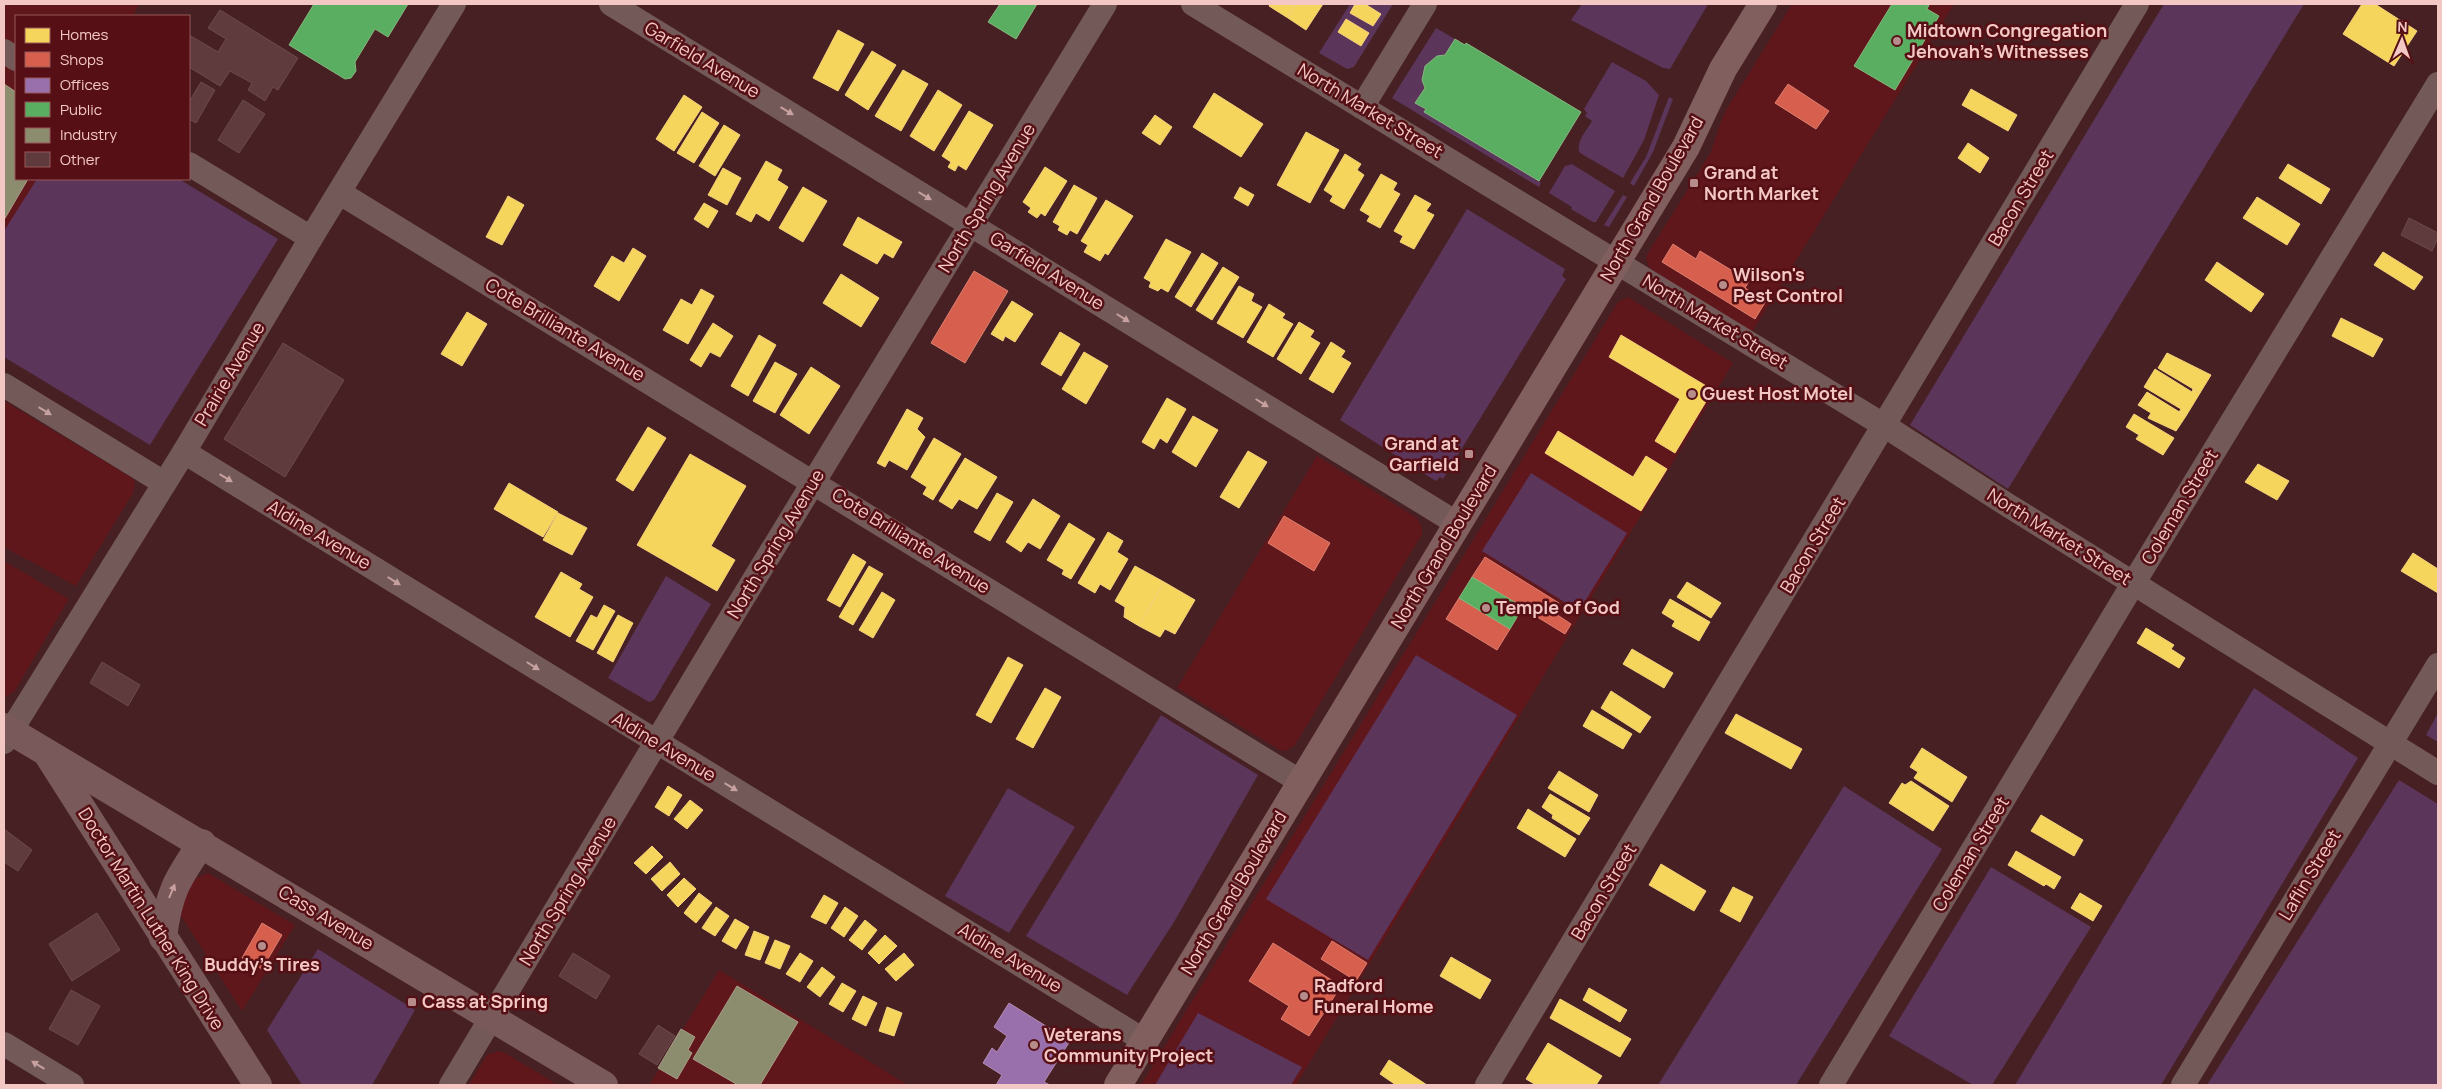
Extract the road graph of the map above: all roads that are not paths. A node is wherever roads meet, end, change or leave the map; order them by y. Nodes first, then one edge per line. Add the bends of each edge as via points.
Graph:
1 (454, 4) edge
2 (611, 4) edge
3 (1105, 4) edge
4 (1193, 4) edge
5 (1425, 4) edge
6 (1763, 4) edge
7 (2137, 4) edge
8 (4, 51) edge
9 (15, 58) edge
10 (2438, 84) edge
11 (1362, 106) junction
12 (190, 165) edge
13 (340, 193) junction
14 (971, 224) junction
15 (311, 238) junction
16 (1616, 262) junction
17 (4, 385) edge
18 (1885, 426) junction
19 (184, 452) junction
20 (814, 482) junction
21 (164, 483) junction
22 (1458, 524) junction
23 (2133, 584) junction
24 (2438, 665) edge
25 (6, 733) edge
26 (658, 742) junction
27 (2389, 743) junction
28 (46, 752) junction
29 (2438, 773) edge
30 (1301, 782) junction
31 (202, 843) junction
32 (163, 938) junction
33 (493, 1018) junction
34 (1144, 1041) junction
35 (4, 1044) edge
36 (72, 1085) edge
37 (258, 1085) edge
38 (451, 1085) edge
39 (604, 1085) edge
40 (1118, 1085) edge
41 (1487, 1085) edge
42 (1831, 1085) edge
43 (2183, 1085) edge

1 - 13 street, Prairie Avenue
2 -> 14 street, Garfield Avenue
3 - 14 street, North Spring Avenue
4 - 11 street, North Market Street
5 - 11 street
6 - 16 main road, North Grand Boulevard via 1723,69 1686,147
7 - 18 street, Bacon Street
8 - 9 street
10 - 23 street, Coleman Street
11 - 16 street, North Market Street
12 - 15 street
13 - 15 street, Prairie Avenue
13 - 20 street, Cote Brilliante Avenue
14 - 20 street, North Spring Avenue
14 -> 22 street, Garfield Avenue
15 - 19 street, Prairie Avenue
16 - 18 street, North Market Street
16 - 22 main road, North Grand Boulevard
17 -> 21 street
18 - 23 street, North Market Street
18 - 41 street, Bacon Street
19 - 21 street, Prairie Avenue
19 -> 26 street, Aldine Avenue
20 - 26 street, North Spring Avenue
20 - 30 street, Cote Brilliante Avenue
21 - 25 street, Prairie Avenue
22 - 30 main road, North Grand Boulevard
23 - 27 street, North Market Street
23 - 42 street, Coleman Street
24 - 27 street, Laflin Street
25 - 28 main road, Cass Avenue
26 - 33 street, North Spring Avenue
26 -> 34 street, Aldine Avenue
27 - 29 street, North Market Street
27 - 43 street, Laflin Street
28 - 31 main road, Cass Avenue
28 - 32 main road, Doctor Martin Luther King Drive
30 - 34 main road, North Grand Boulevard
32 -> 31 main road via 172,892
31 - 33 main road, Cass Avenue
32 - 37 main road, Doctor Martin Luther King Drive
33 - 38 street, North Spring Avenue
33 - 39 main road, Cass Avenue
34 - 40 main road, North Grand Boulevard
36 -> 35 street

